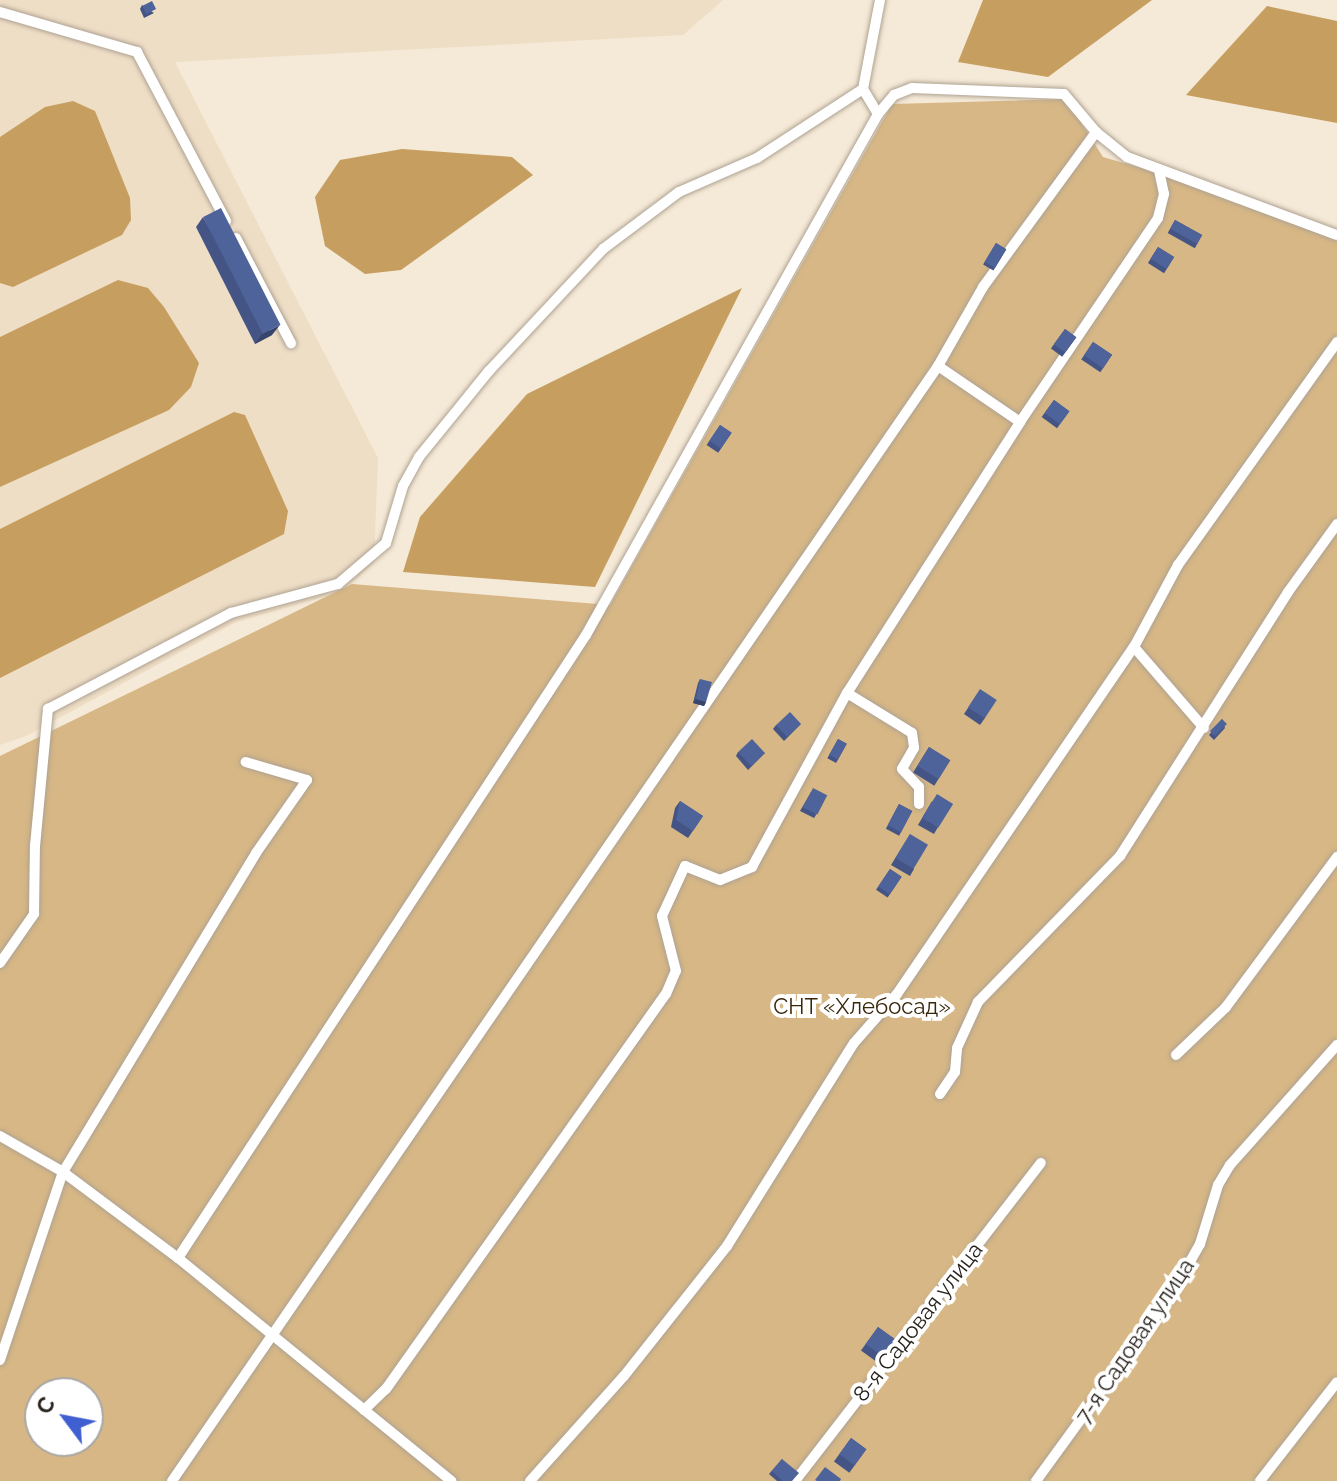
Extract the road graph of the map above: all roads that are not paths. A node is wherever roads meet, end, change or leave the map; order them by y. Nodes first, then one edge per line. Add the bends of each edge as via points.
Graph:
1 (880, 0) edge
2 (0, 12) edge
3 (863, 89) junction
4 (878, 114) junction
5 (1096, 132) junction
6 (1159, 170) junction
7 (1337, 235) edge
8 (1337, 342) edge
9 (291, 343) dead end
10 (938, 366) junction
11 (1020, 422) junction
12 (1337, 524) edge
13 (1134, 647) junction
14 (847, 693) junction
15 (1204, 728) junction
16 (246, 762) dead end
17 (919, 804) dead end
18 (1337, 857) edge
19 (0, 963) edge
20 (1337, 1045) edge
21 (1176, 1055) dead end
22 (940, 1094) dead end
23 (0, 1136) edge
24 (1041, 1163) dead end
25 (63, 1172) junction
26 (178, 1258) junction
27 (276, 1334) junction
28 (0, 1360) edge
29 (1337, 1382) edge
30 (364, 1410) junction
31 (172, 1481) edge
32 (451, 1481) edge
33 (530, 1481) edge
34 (795, 1481) edge
35 (1036, 1481) edge
36 (1260, 1481) edge

1 - 3 lane
2 - 9 lane via 137,52
3 - 4 lane
3 - 19 lane via 757,158 679,192 603,249 489,371 419,457 403,486 386,543 338,584 231,613 48,709 34,914
4 - 5 lane via 894,95 912,88 1064,94
4 - 26 lane via 586,635
5 - 6 lane via 1127,157
5 - 10 lane via 983,287
6 - 7 lane
6 - 11 lane via 1164,194 1158,218
8 - 13 lane via 1178,565
10 - 11 lane
10 - 27 lane
11 - 14 lane
12 - 15 lane
13 - 15 lane
13 - 33 lane via 897,994 854,1043 727,1246 624,1376
14 - 17 lane via 912,733 914,748 902,769 919,787
14 - 30 lane via 748,872 713,880 685,866 662,916 676,971 666,994 386,1389
15 - 22 lane via 1120,856 978,1002 957,1048 955,1072
16 - 25 lane via 307,780 256,853
18 - 21 lane via 1226,1007
20 - 35 lane, 7-я Садовая улица via 1230,1165 1218,1185 1200,1244 1171,1295
23 - 25 lane
24 - 34 lane, 8-я Садовая улица
25 - 26 lane
25 - 28 lane
26 - 27 lane
27 - 30 lane
27 - 31 lane
29 - 36 lane
30 - 32 lane

